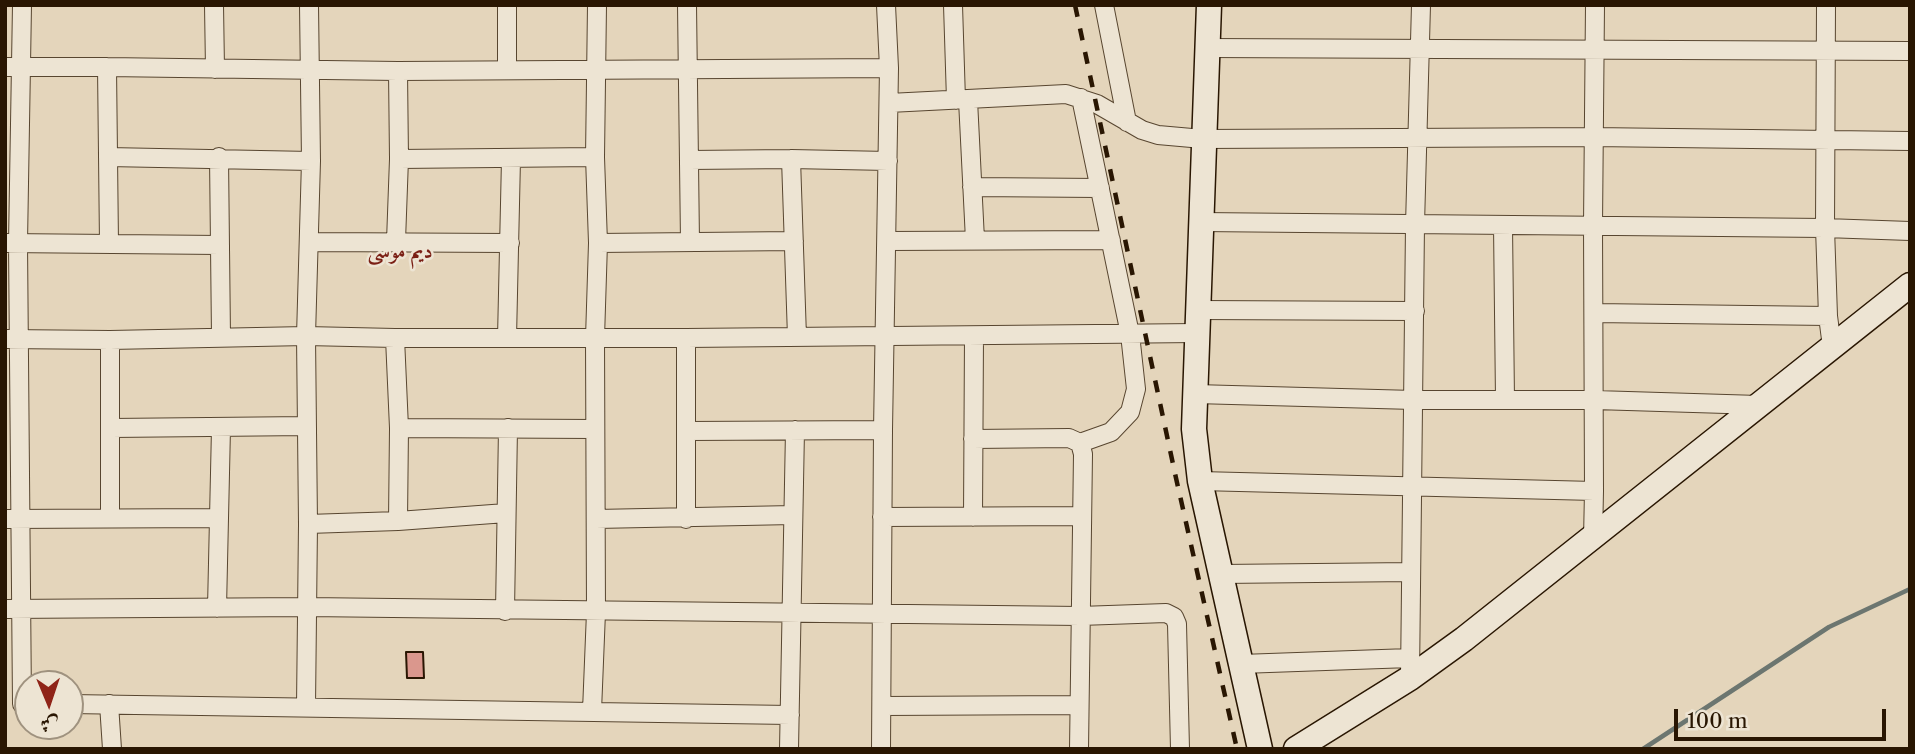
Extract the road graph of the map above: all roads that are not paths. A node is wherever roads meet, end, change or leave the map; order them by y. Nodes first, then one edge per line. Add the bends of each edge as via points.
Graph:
1 (22, 5) edge
2 (214, 5) edge
3 (309, 5) edge
4 (507, 5) edge
5 (597, 5) edge
6 (687, 5) edge
7 (886, 5) edge
8 (953, 5) edge
9 (1104, 5) edge
10 (1209, 5) edge
11 (1421, 5) edge
12 (1595, 5) edge
13 (1826, 5) edge
14 (1207, 48) junction
15 (1421, 48) junction
16 (1594, 48) junction
17 (1826, 51) junction
18 (1910, 51) edge
19 (107, 66) junction
20 (13, 67) edge
21 (889, 68) junction
22 (215, 69) junction
23 (309, 69) junction
24 (596, 69) junction
25 (688, 69) junction
26 (507, 70) junction
27 (398, 71) junction
28 (1081, 98) junction
29 (962, 100) junction
30 (889, 103) junction
31 (1128, 122) junction
32 (1418, 136) junction
33 (1593, 137) junction
34 (1203, 139) junction
35 (1826, 140) junction
36 (1910, 141) edge
37 (13, 153) edge
38 (108, 157) junction
39 (219, 157) junction
40 (595, 157) junction
41 (399, 159) junction
42 (511, 159) junction
43 (792, 159) junction
44 (689, 160) junction
45 (311, 161) junction
46 (888, 161) junction
47 (972, 187) junction
48 (1100, 187) junction
49 (1200, 222) junction
50 (1503, 225) junction
51 (1593, 225) junction
52 (1415, 226) junction
53 (1825, 228) junction
54 (1910, 231) edge
55 (975, 240) junction
56 (1111, 240) junction
57 (397, 241) junction
58 (794, 241) junction
59 (887, 241) junction
60 (310, 242) junction
61 (690, 242) junction
62 (12, 243) edge
63 (510, 243) junction
64 (598, 243) junction
65 (109, 244) junction
66 (220, 245) junction
67 (1910, 285) edge
68 (1415, 311) junction
69 (1594, 313) junction
70 (1828, 316) junction
71 (1197, 322) junction
72 (1129, 334) junction
73 (306, 336) junction
74 (974, 336) junction
75 (221, 337) junction
76 (797, 337) junction
77 (884, 337) junction
78 (395, 338) junction
79 (507, 338) junction
80 (595, 338) junction
81 (685, 338) junction
82 (12, 339) edge
83 (110, 340) junction
84 (1832, 347) junction
85 (1195, 394) junction
86 (1413, 400) junction
87 (1505, 400) junction
88 (1595, 400) junction
89 (1759, 405) junction
90 (12, 426) edge
91 (307, 426) junction
92 (111, 428) junction
93 (221, 428) junction
94 (398, 428) junction
95 (508, 428) junction
96 (595, 429) junction
97 (883, 429) junction
98 (795, 430) junction
99 (687, 431) junction
100 (974, 439) junction
101 (1080, 443) junction
102 (1200, 481) junction
103 (1413, 487) junction
104 (1594, 491) junction
105 (506, 513) junction
106 (793, 515) junction
107 (1082, 516) junction
108 (882, 517) junction
109 (973, 517) junction
110 (110, 518) junction
111 (218, 518) junction
112 (13, 519) edge
113 (596, 519) junction
114 (686, 519) junction
115 (398, 521) junction
116 (308, 524) junction
117 (1592, 539) junction
118 (1411, 572) junction
119 (1221, 574) junction
120 (307, 607) junction
121 (217, 608) junction
122 (13, 609) edge
123 (505, 611) junction
124 (596, 612) junction
125 (793, 613) junction
126 (882, 613) junction
127 (1080, 616) junction
128 (1241, 664) junction
129 (1410, 668) junction
130 (16, 670) edge
131 (84, 704) edge
132 (109, 704) junction
133 (1078, 705) junction
134 (306, 706) junction
135 (882, 706) junction
136 (592, 711) junction
137 (790, 715) junction
138 (112, 749) edge
139 (789, 749) edge
140 (881, 749) edge
141 (1079, 749) edge
142 (1180, 749) edge
143 (1260, 749) edge
144 (1296, 749) edge

1 - 20 street
2 - 22 street
3 - 23 street
4 - 26 street
5 - 24 street
6 - 25 street
7 - 21 street
8 - 29 street
9 - 31 street
10 - 14 street
11 - 15 street
12 - 16 street
13 - 17 street
14 - 15 street
14 - 34 street
15 - 16 street
15 - 32 street
16 - 17 street
16 - 33 street
17 - 18 street
17 - 35 street
19 - 20 street
19 - 22 street
19 - 38 street
20 - 37 street
21 - 25 street
21 - 30 street
22 - 23 street
23 - 27 street
23 - 45 street
24 - 25 street
24 - 26 street
24 - 40 street
25 - 44 street
26 - 27 street
27 - 41 street
28 - 29 street via 1066,94
28 - 31 street
28 - 48 street
29 - 30 street
29 - 47 street
30 - 46 street
31 - 34 street via 1158,135
32 - 33 street
32 - 34 street
32 - 52 street
33 - 35 street
33 - 51 street
34 - 49 street
35 - 36 street
35 - 53 street
37 - 62 street
38 - 39 street
38 - 65 street
39 - 45 street
39 - 66 street
40 - 42 street
40 - 64 street
41 - 42 street
41 - 57 street
42 - 63 street
43 - 44 street
43 - 46 street
43 - 58 street
44 - 61 street
45 - 60 street
46 - 59 street
47 - 48 street
47 - 55 street
48 - 56 street
49 - 52 street
49 - 71 street
50 - 51 street
50 - 52 street
50 - 87 street
51 - 53 street
51 - 69 street
52 - 68 street
53 - 54 street
53 - 70 street
55 - 56 street
55 - 59 street
56 - 72 street
57 - 60 street
57 - 63 street
58 - 61 street
58 - 76 street
59 - 77 street
60 - 73 street
61 - 64 street
62 - 65 street
62 - 82 street
63 - 79 street
64 - 80 street
65 - 66 street
66 - 75 street
67 - 84 street
68 - 71 street
68 - 86 street
69 - 70 street
69 - 88 street
70 - 84 street
71 - 72 street
71 - 85 street
72 - 74 street
72 - 101 street via 1136,389 1130,412 1111,432
73 - 75 street
73 - 78 street
73 - 91 street
74 - 77 street
74 - 100 street
75 - 83 street
76 - 77 street
76 - 81 street
77 - 97 street
78 - 79 street
78 - 94 street
79 - 80 street
80 - 81 street
80 - 96 street
81 - 99 street
82 - 83 street
82 - 90 street
83 - 92 street
84 - 89 street
85 - 86 street
85 - 102 street
86 - 87 street
86 - 103 street
87 - 88 street
88 - 89 street
88 - 104 street
89 - 117 street
90 - 112 street
91 - 93 street
91 - 116 street
92 - 93 street
92 - 110 street
93 - 111 street
94 - 95 street
94 - 115 street
95 - 96 street
95 - 105 street
96 - 113 street
97 - 98 street
97 - 108 street
98 - 99 street
98 - 106 street
99 - 114 street
100 - 101 street via 1069,438
100 - 109 street
101 - 107 street
102 - 103 street
102 - 119 street
103 - 104 street
103 - 118 street
104 - 117 street
105 - 115 street
105 - 123 street
106 - 114 street
106 - 125 street
107 - 109 street
107 - 127 street
108 - 109 street
108 - 126 street
110 - 111 street
110 - 112 street
111 - 121 street
112 - 122 street
113 - 114 street
113 - 124 street
115 - 116 street
116 - 120 street
117 - 129 street via 1497,614
118 - 119 street
118 - 129 street
119 - 128 street
120 - 121 street
120 - 123 street
120 - 134 street
121 - 122 street
122 - 130 street
123 - 124 street
124 - 125 street
124 - 136 street
125 - 126 street
125 - 137 street
126 - 127 street
126 - 135 street
127 - 133 street
127 - 142 street via 1166,613 1174,617
128 - 129 street
128 - 143 street
129 - 144 street
131 - 132 street
132 - 134 street
132 - 138 street
133 - 135 street
133 - 141 street
134 - 136 street
135 - 140 street
136 - 137 street
137 - 139 street

